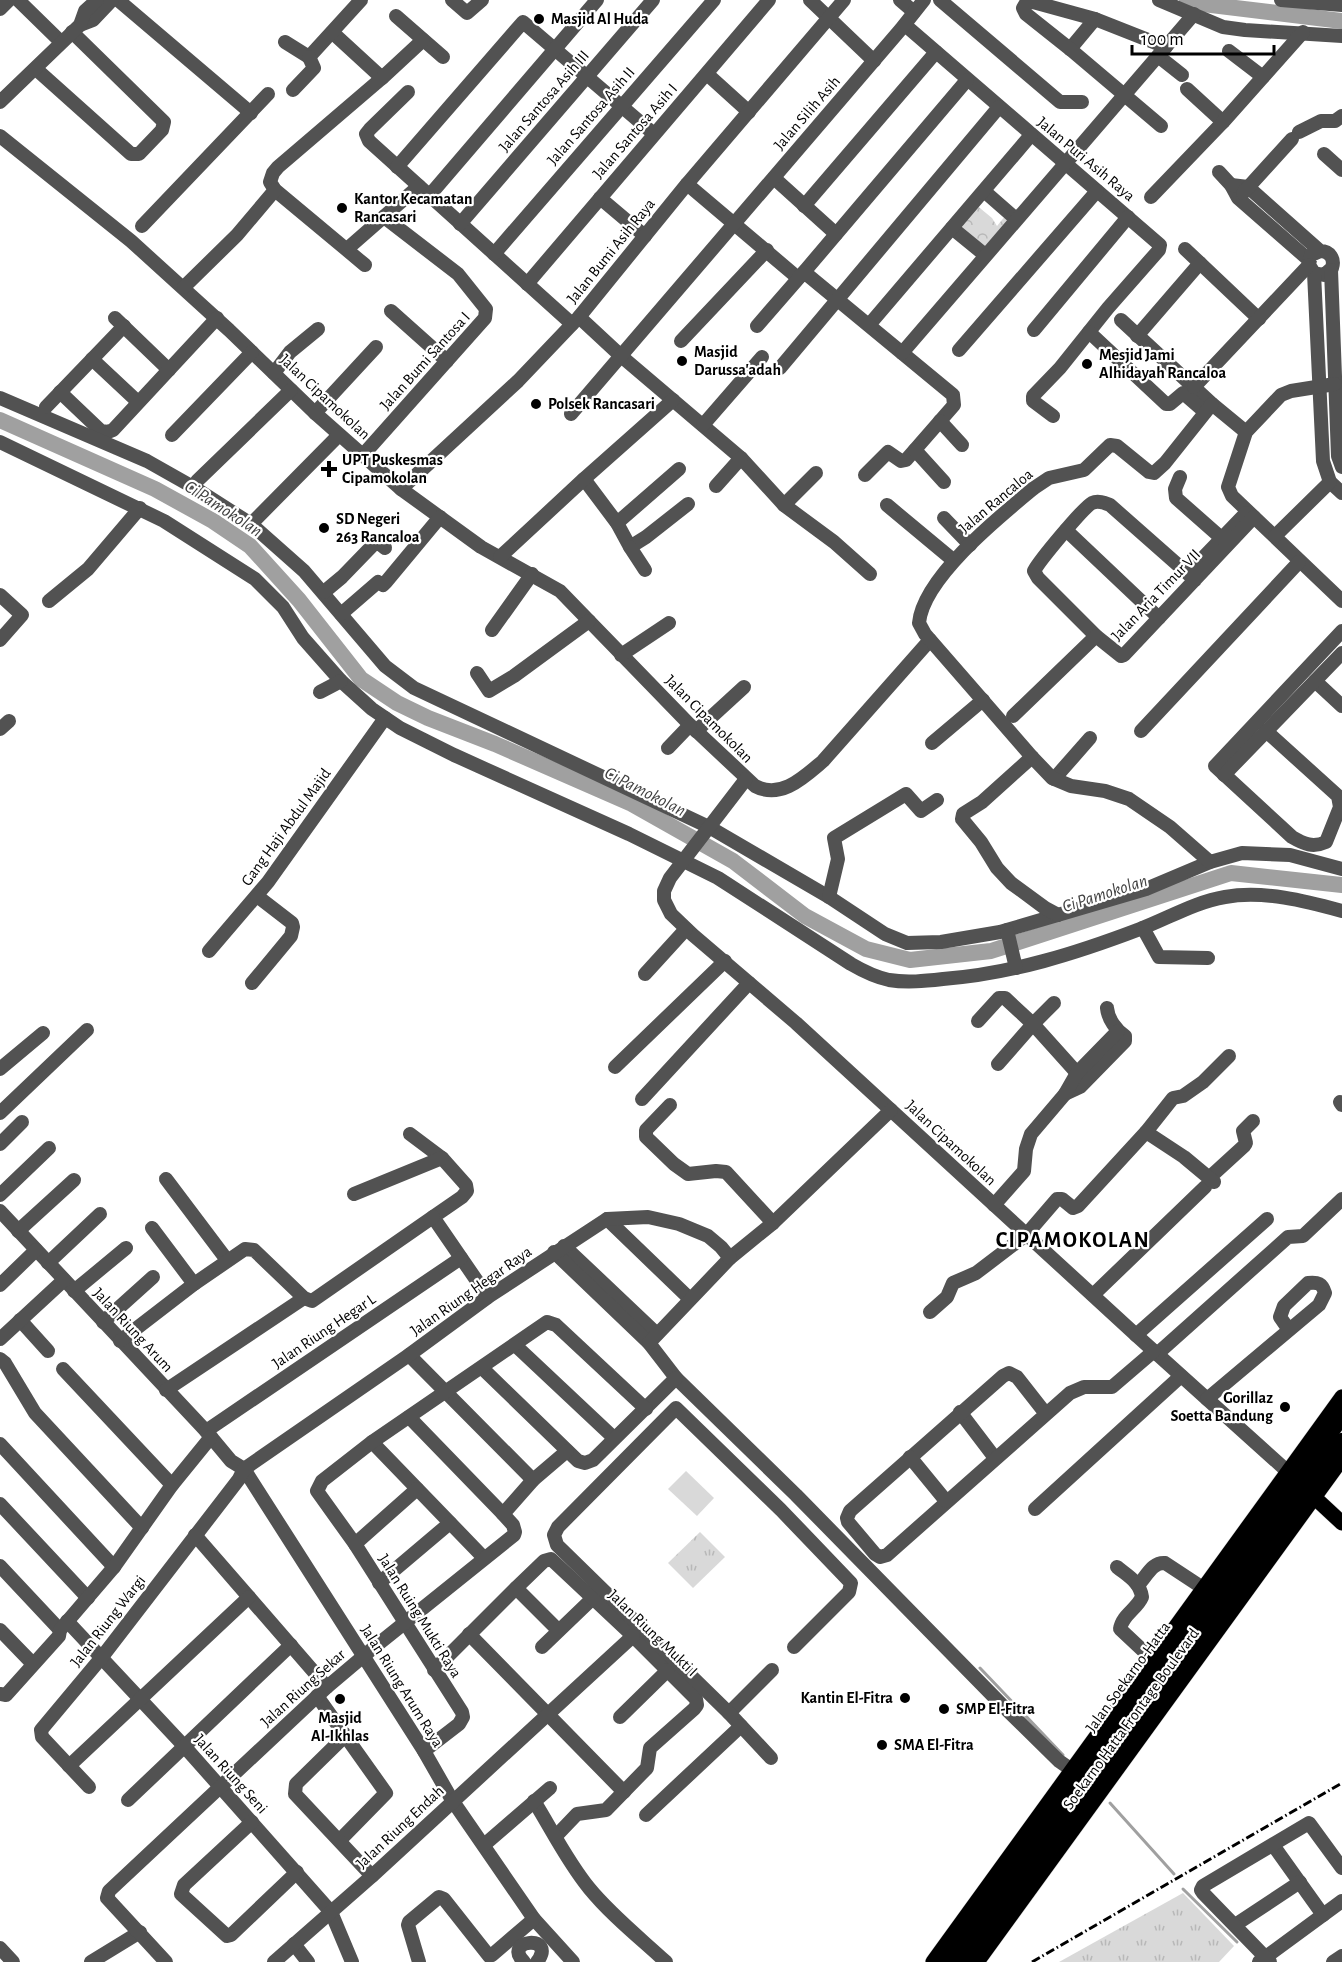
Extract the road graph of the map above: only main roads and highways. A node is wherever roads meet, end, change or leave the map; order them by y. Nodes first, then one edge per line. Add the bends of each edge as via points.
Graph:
1 (1342, 1397) edge
2 (1342, 1415) edge
3 (1342, 1442) edge
4 (1342, 1459) edge
5 (1314, 1497) junction
6 (1342, 1523) edge
7 (1221, 1563) joint
8 (1205, 1594) junction
9 (1032, 1885) junction
10 (1007, 1902) junction
11 (933, 1962) edge
12 (947, 1962) edge
13 (963, 1962) edge
14 (977, 1962) edge

1 - 7 main road
2 - 8 highway, Jalan Soekarno-Hatta
3 - 10 highway, Jalan Soekarno-Hatta
4 - 5 main road
5 - 6 main road
5 - 9 main road, Soekarno Hatta Frontage Boulevard
7 - 8 highway
8 - 11 main road, Jalan Soekarno-Hatta via 1152,1659
8 - 12 highway, Jalan Soekarno-Hatta
9 - 10 highway
9 - 14 main road, Soekarno Hatta Frontage Boulevard
10 - 13 highway, Jalan Soekarno-Hatta

